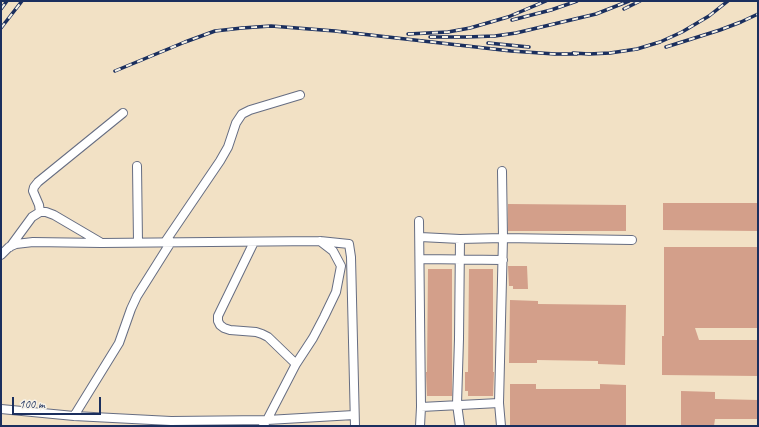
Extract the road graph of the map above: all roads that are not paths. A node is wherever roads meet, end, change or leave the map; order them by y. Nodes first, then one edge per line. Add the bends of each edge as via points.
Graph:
1 (300, 95) dead end
2 (123, 113) dead end
3 (137, 166) dead end
4 (502, 171) dead end
5 (40, 212) junction
6 (419, 221) dead end
7 (420, 237) junction
8 (503, 238) junction
9 (460, 239) junction
10 (632, 240) dead end
11 (320, 241) junction
12 (138, 242) junction
13 (168, 242) junction
14 (254, 242) junction
15 (101, 243) junction
16 (9, 247) junction
17 (1, 255) edge
18 (420, 260) junction
19 (460, 260) junction
20 (503, 260) junction
21 (296, 364) junction
22 (500, 403) junction
23 (458, 404) junction
24 (421, 407) junction
25 (1, 409) edge
26 (354, 415) junction
27 (74, 416) junction
28 (265, 423) edge
29 (169, 424) edge
30 (355, 426) edge
31 (420, 426) edge
32 (460, 426) edge
33 (501, 426) edge

1 - 13 street via 242,114 220,161
2 - 5 street via 38,182 33,190
3 - 12 street
4 - 8 street
5 - 15 street via 54,215
5 - 16 street via 32,217
6 - 7 street
7 - 9 street
7 - 18 street
8 - 9 street
8 - 10 street
8 - 20 street
9 - 19 street
11 - 14 street
11 - 21 street via 333,251 341,266 336,292 321,324
11 - 26 street via 349,244
12 - 13 street
12 - 15 street
13 - 14 street
13 - 27 street via 131,308 119,343
14 - 21 street via 218,316 218,321 230,330 256,332 268,337
15 - 16 street via 33,242
16 - 17 street
18 - 19 street
18 - 24 street
19 - 20 street
19 - 23 street
20 - 22 street
21 - 28 street
22 - 23 street
22 - 33 street
23 - 24 street
23 - 32 street
24 - 31 street
25 - 27 street
26 - 28 street
26 - 30 street
27 - 29 street
28 - 29 street

